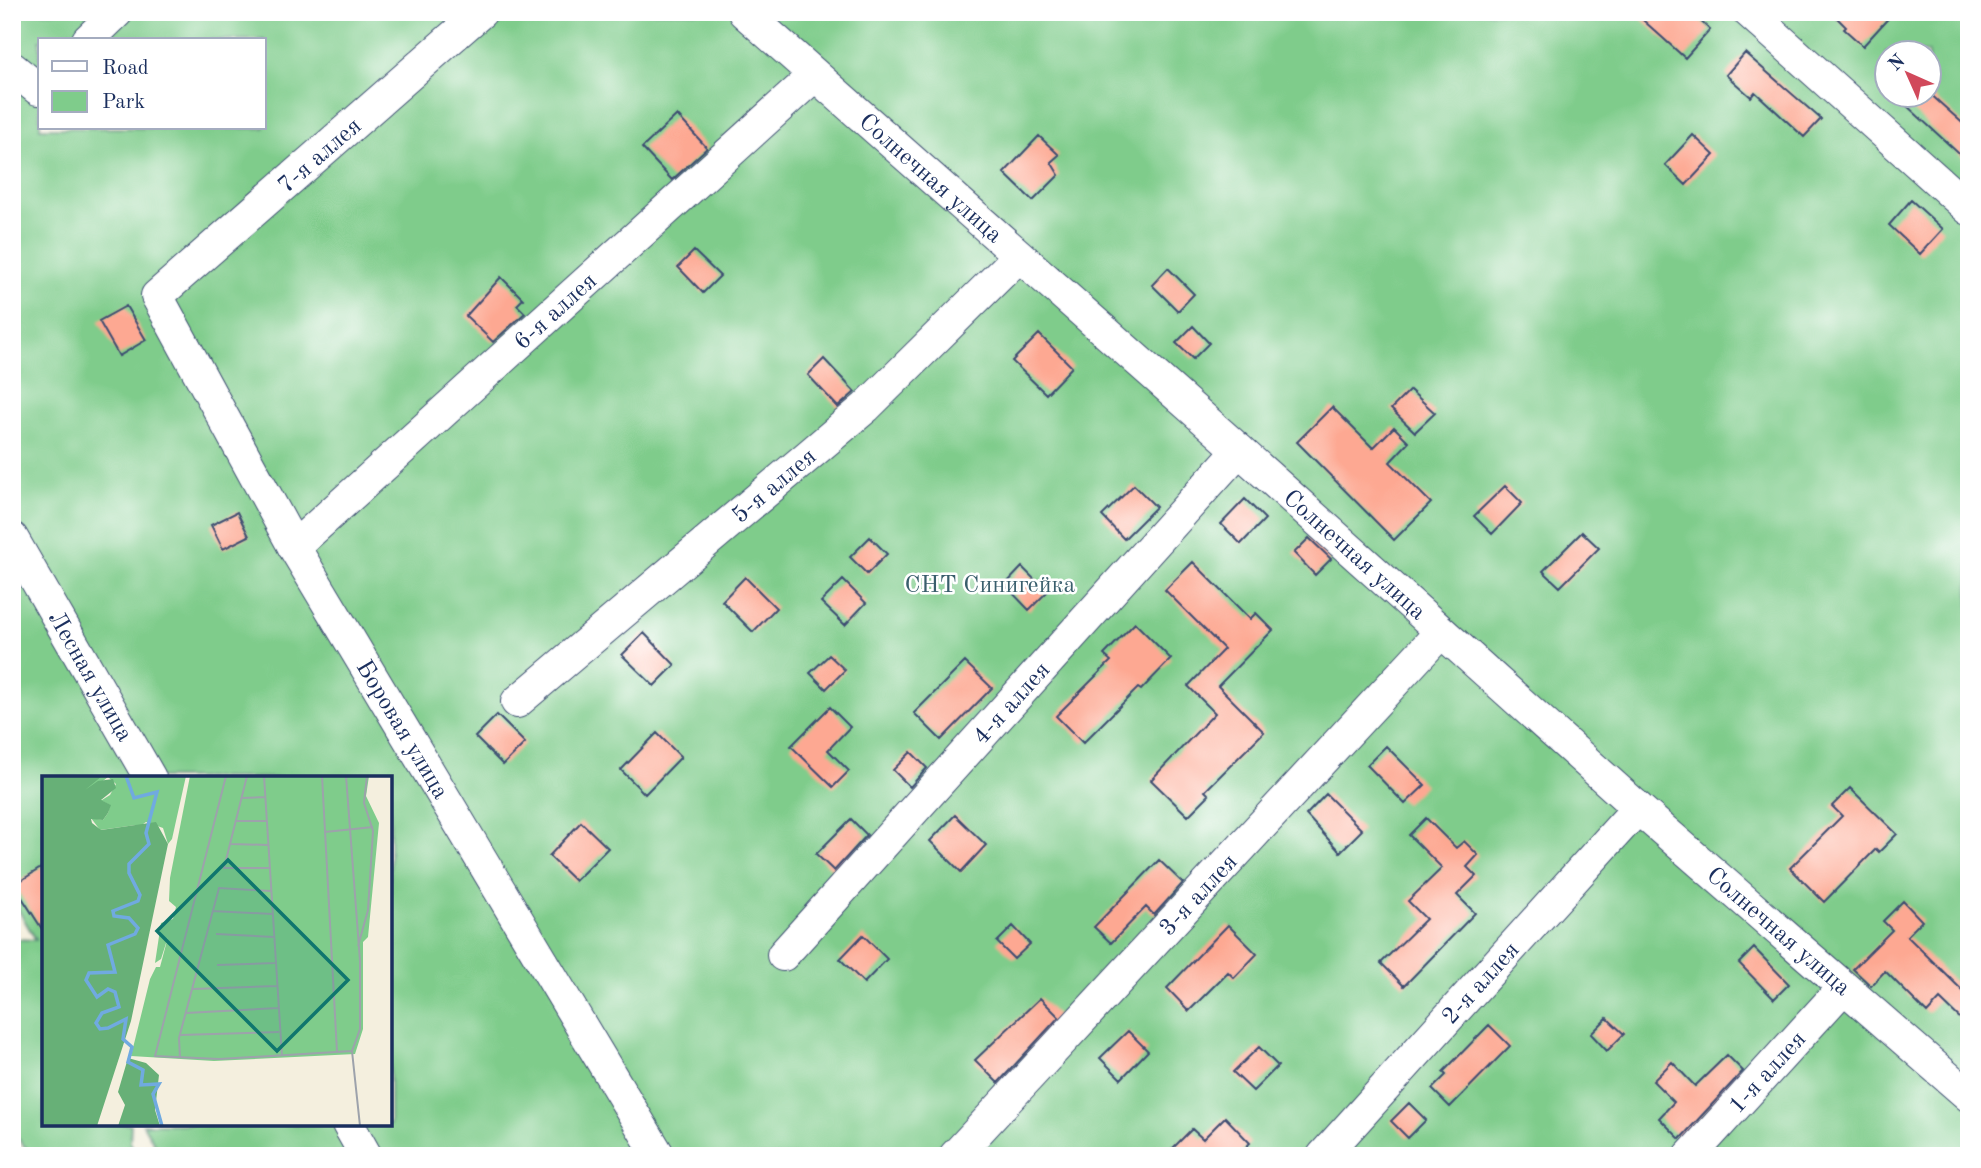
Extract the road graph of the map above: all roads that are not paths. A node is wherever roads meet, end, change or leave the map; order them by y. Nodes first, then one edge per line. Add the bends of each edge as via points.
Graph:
1 (117, 12) edge
2 (481, 12) edge
3 (744, 12) edge
4 (1749, 12) edge
5 (90, 38) edge
6 (12, 68) edge
7 (814, 76) junction
8 (38, 87) edge
9 (1969, 209) edge
10 (1018, 257) junction
11 (157, 296) joint
12 (1239, 450) junction
13 (12, 538) edge
14 (294, 547) junction
15 (1441, 632) junction
16 (517, 702) dead end
17 (149, 776) edge
18 (1638, 808) junction
19 (783, 955) dead end
20 (1843, 988) junction
21 (1969, 1096) edge
22 (349, 1126) edge
23 (366, 1156) edge
24 (659, 1156) edge
25 (955, 1156) edge
26 (1323, 1156) edge
27 (1690, 1156) edge

1 - 5 street
2 - 11 street, 7-я аллея
3 - 7 street, Солнечная улица
4 - 9 street
6 - 8 street
7 - 10 street, Солнечная улица
7 - 14 street, 6-я аллея
10 - 12 street, Солнечная улица
10 - 16 street, 5-я аллея via 866,407
11 - 14 street, Боровая улица
12 - 15 street, Солнечная улица
12 - 19 street, 4-я аллея
13 - 17 street, Лесная улица
14 - 24 street, Боровая улица
15 - 18 street, Солнечная улица
15 - 25 street, 3-я аллея
18 - 20 street, Солнечная улица
18 - 26 street, 2-я аллея
20 - 21 street, Солнечная улица
20 - 27 street, 1-я аллея
22 - 23 street

